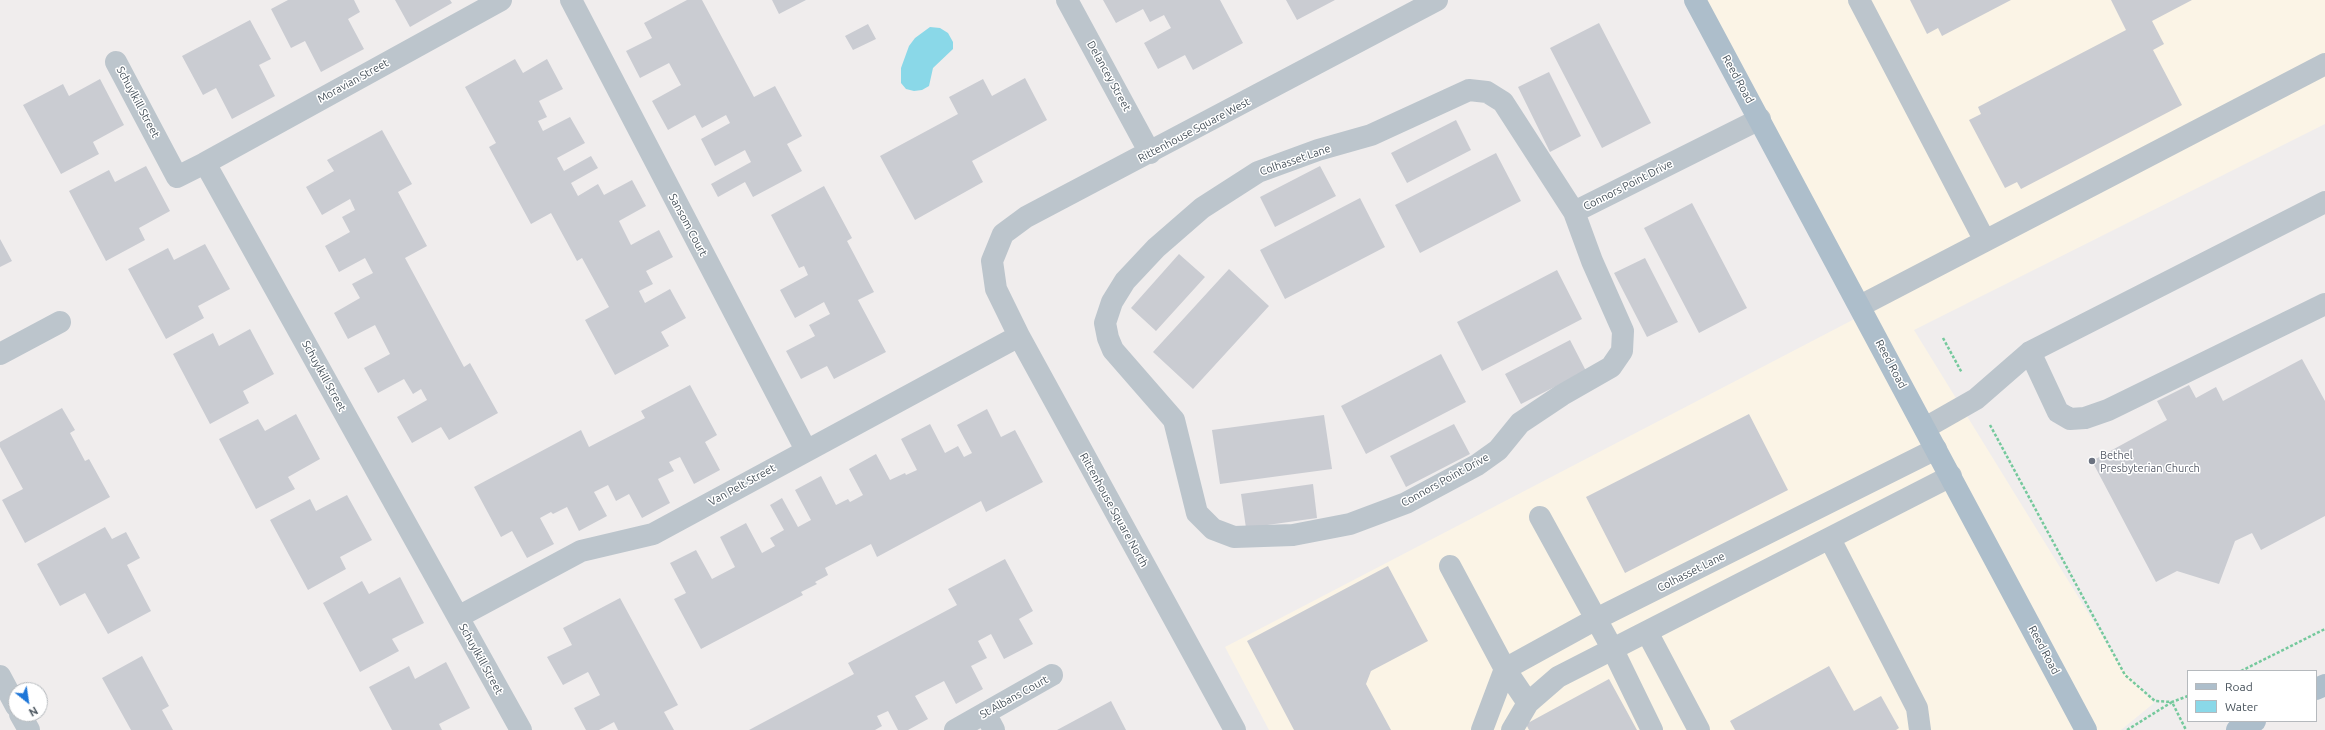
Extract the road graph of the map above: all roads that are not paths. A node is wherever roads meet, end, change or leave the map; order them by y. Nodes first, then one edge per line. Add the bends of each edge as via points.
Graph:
1 (501, 0) edge
2 (570, 0) edge
3 (1067, 0) edge
4 (1695, 0) edge
5 (1859, 0) edge
6 (1429, 2) edge
7 (116, 62) dead end
8 (2325, 64) edge
9 (1760, 119) junction
10 (1150, 153) junction
11 (205, 163) junction
12 (2325, 202) edge
13 (1574, 212) junction
14 (1985, 241) junction
15 (996, 289) joint
16 (2325, 304) edge
17 (1860, 306) junction
18 (60, 322) dead end
19 (1019, 336) junction
20 (2030, 352) junction
21 (0, 354) edge
22 (1174, 420) joint
23 (1925, 428) junction
24 (1936, 448) junction
25 (806, 450) junction
26 (1951, 476) junction
27 (1540, 517) dead end
28 (1830, 539) junction
29 (1450, 566) dead end
30 (458, 616) junction
31 (1596, 619) junction
32 (1647, 632) junction
33 (1612, 648) junction
34 (1505, 669) junction
35 (1052, 675) dead end
36 (0, 676) edge
37 (8, 691) edge
38 (1528, 703) junction
39 (989, 721) edge
40 (2253, 722) edge
41 (521, 730) edge
42 (955, 730) edge
43 (1235, 730) edge
44 (1482, 730) edge
45 (1512, 730) edge
46 (1652, 730) edge
47 (1699, 730) edge
48 (1920, 730) edge
49 (2086, 730) edge
50 (2237, 730) edge

1 - 11 street, Moravian Street
2 - 25 street, Sansom Court
3 - 10 street, Delancey Street
4 - 9 main road, Reed Road
5 - 14 street
6 - 10 street, Rittenhouse Square West
7 - 11 street, Schuylkill Street via 177,177
8 - 14 street
9 - 13 street, Connors Point Drive
9 - 17 main road, Reed Road
10 - 15 street, Rittenhouse Square West via 1026,217 1003,234 992,261
11 - 30 street, Schuylkill Street
12 - 20 street
13 - 22 street, Connors Point Drive via 1592,261 1623,331 1622,351 1611,367 1520,423 1498,450 1477,465 1406,503 1350,524 1293,534 1234,537 1220,532 1213,529 1197,513
13 - 22 street, Colhasset Lane via 1503,102 1487,92 1469,90 1371,135 1318,150 1258,172 1202,208 1156,248 1125,281 1112,302 1105,323 1113,350
14 - 17 street
15 - 19 street, Rittenhouse Square North
16 - 20 street via 2108,410 2085,418 2070,419 2058,412
17 - 23 main road, Reed Road
18 - 21 street
19 - 25 street, Van Pelt Street
19 - 43 street, Rittenhouse Square North
20 - 23 street via 1976,399
23 - 24 main road, Reed Road
24 - 26 main road, Reed Road
24 - 31 street, Colhasset Lane
25 - 30 street, Van Pelt Street via 653,534 581,551
26 - 28 street
26 - 49 main road, Reed Road
27 - 31 street
28 - 32 street
28 - 48 street via 1917,708
29 - 34 street
30 - 41 street, Schuylkill Street
31 - 33 street
31 - 34 street, Colhasset Lane
32 - 33 street
32 - 47 street
33 - 38 street via 1558,677
33 - 46 street
34 - 38 street
34 - 44 street
35 - 39 street, St Albans Court
36 - 37 street
38 - 45 street
39 - 42 street, St Albans Court
40 - 50 main road

